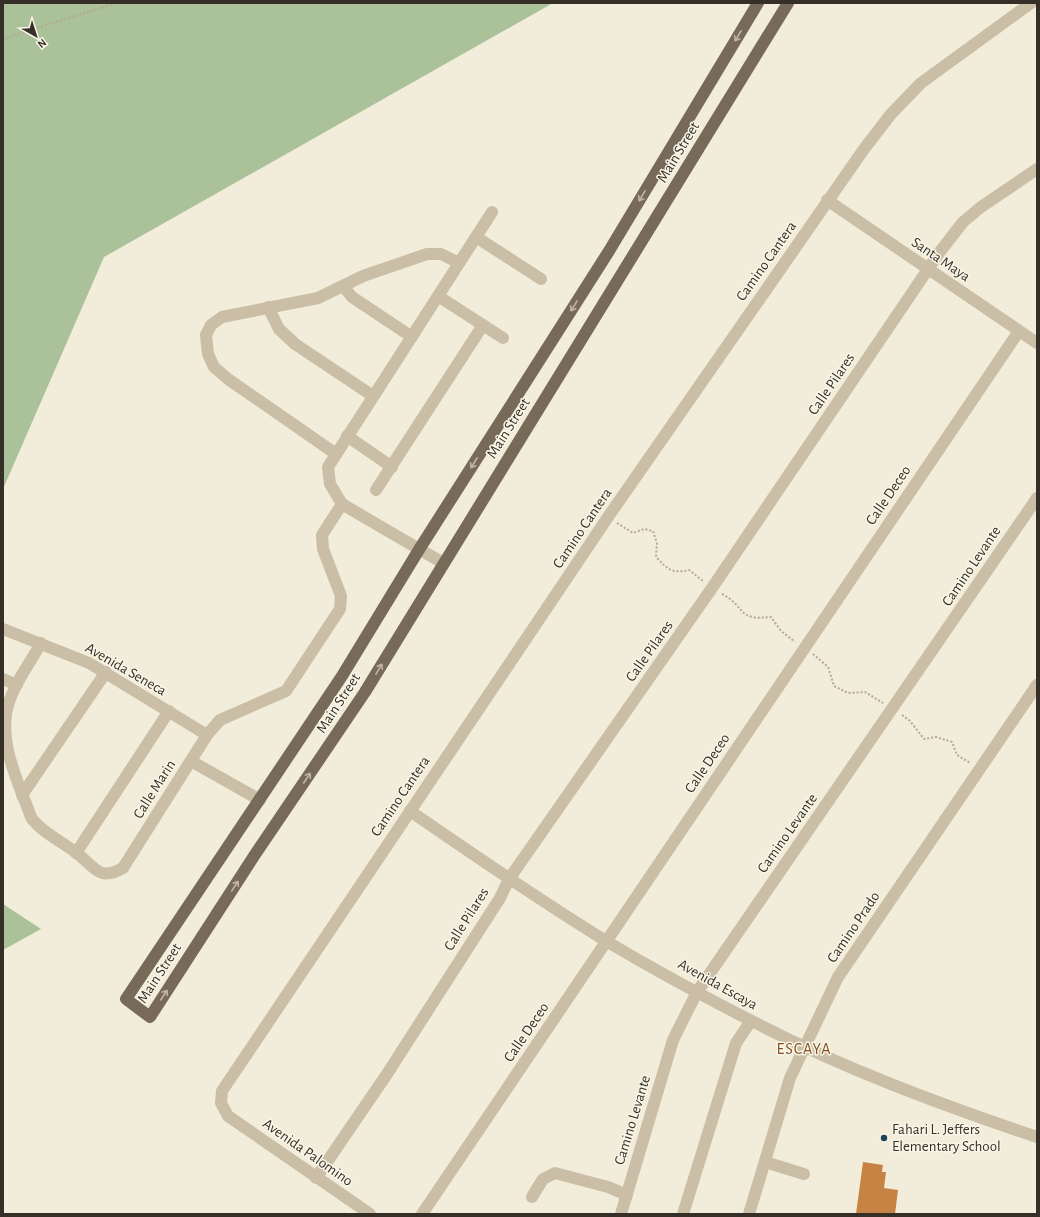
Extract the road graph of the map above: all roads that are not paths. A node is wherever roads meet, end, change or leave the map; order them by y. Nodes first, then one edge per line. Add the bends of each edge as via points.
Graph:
1 (758, 3) edge
2 (788, 3) edge
3 (1031, 3) edge
4 (1037, 169) edge
5 (828, 200) junction
6 (492, 212) dead end
7 (476, 237) junction
8 (459, 263) junction
9 (928, 269) junction
10 (540, 279) dead end
11 (343, 286) junction
12 (438, 296) junction
13 (268, 307) junction
14 (483, 325) junction
15 (1019, 331) junction
16 (412, 337) junction
17 (503, 338) dead end
18 (1037, 343) edge
19 (373, 396) junction
20 (347, 436) junction
21 (336, 454) junction
22 (392, 467) junction
23 (376, 490) dead end
24 (1037, 498) edge
25 (342, 504) junction
26 (420, 548) junction
27 (443, 563) junction
28 (3, 629) edge
29 (41, 643) junction
30 (106, 672) junction
31 (3, 679) edge
32 (18, 685) junction
33 (1037, 685) edge
34 (169, 711) junction
35 (207, 736) junction
36 (191, 761) junction
37 (22, 794) junction
38 (260, 800) junction
39 (410, 811) junction
40 (76, 853) junction
41 (509, 879) junction
42 (607, 941) junction
43 (697, 992) junction
44 (751, 1021) junction
45 (805, 1046) junction
46 (228, 1116) joint
47 (1037, 1137) edge
48 (765, 1162) junction
49 (804, 1174) dead end
50 (316, 1178) junction
51 (627, 1195) junction
52 (532, 1197) dead end
53 (370, 1214) edge
54 (422, 1214) edge
55 (621, 1214) edge
56 (683, 1214) edge
57 (749, 1214) edge

1 -> 26 main road, Main Street via 609,251
2 - 27 main road, Main Street
3 - 5 street, Camino Cantera via 921,83 877,132
4 - 9 street, Calle Pilares via 963,222
5 - 9 street, Santa Maya
5 - 39 street, Camino Cantera via 608,517
6 - 7 street
7 - 8 street
7 - 10 street
8 - 11 street via 441,254 426,254 363,276
8 - 12 street
9 - 15 street, Santa Maya
9 - 41 street, Calle Pilares via 712,588
11 - 13 street via 318,298
11 - 16 street via 352,297
12 - 14 street
12 - 16 street
13 - 19 street via 279,329 294,344
13 - 21 street via 222,317 211,325 206,336 208,354 214,367
14 - 17 street
14 - 22 street
15 - 18 street, Santa Maya
15 - 42 street, Calle Deceo
16 - 19 street
19 - 20 street
20 - 21 street
20 - 22 street
21 - 25 street via 328,467 330,484
22 - 23 street
24 - 43 street, Camino Levante
25 - 26 street
25 - 35 street, Calle Marin via 322,535 323,549 341,596 340,609 286,691 220,720
26 - 27 street
26 - 38 main road, Main Street via 342,676
38 -> 27 main road, Main Street via 126,999 150,1017 254,856 365,692
28 - 29 street, Avenida Seneca
29 - 30 street, Avenida Seneca
29 - 32 street
30 - 34 street, Avenida Seneca
30 - 37 street
31 - 32 street
32 - 37 street via 10,699 6,715 7,747
33 - 45 street, Camino Prado via 838,977
34 - 35 street, Avenida Seneca
34 - 40 street
35 - 36 street, Calle Marin
36 - 38 street
36 - 40 street, Calle Marin via 124,868 112,874 102,874
37 - 40 street via 32,818 43,830
39 - 41 street, Avenida Escaya
39 - 46 street, Camino Cantera via 222,1091 221,1103
41 - 42 street, Avenida Escaya
41 - 50 street, Calle Pilares via 500,898 387,1074
42 - 43 street, Avenida Escaya
42 - 54 street, Calle Deceo
43 - 44 street, Avenida Escaya
43 - 51 street, Camino Levante via 673,1040
44 - 45 street, Avenida Escaya
44 - 56 street via 736,1043
45 - 47 street, Avenida Escaya via 913,1092
45 - 48 street, Camino Prado via 790,1078
46 - 50 street, Avenida Palomino
48 - 49 street
48 - 57 street, Camino Prado
50 - 53 street, Avenida Palomino
51 - 52 street via 608,1187 555,1173 543,1179
51 - 55 street, Camino Levante

